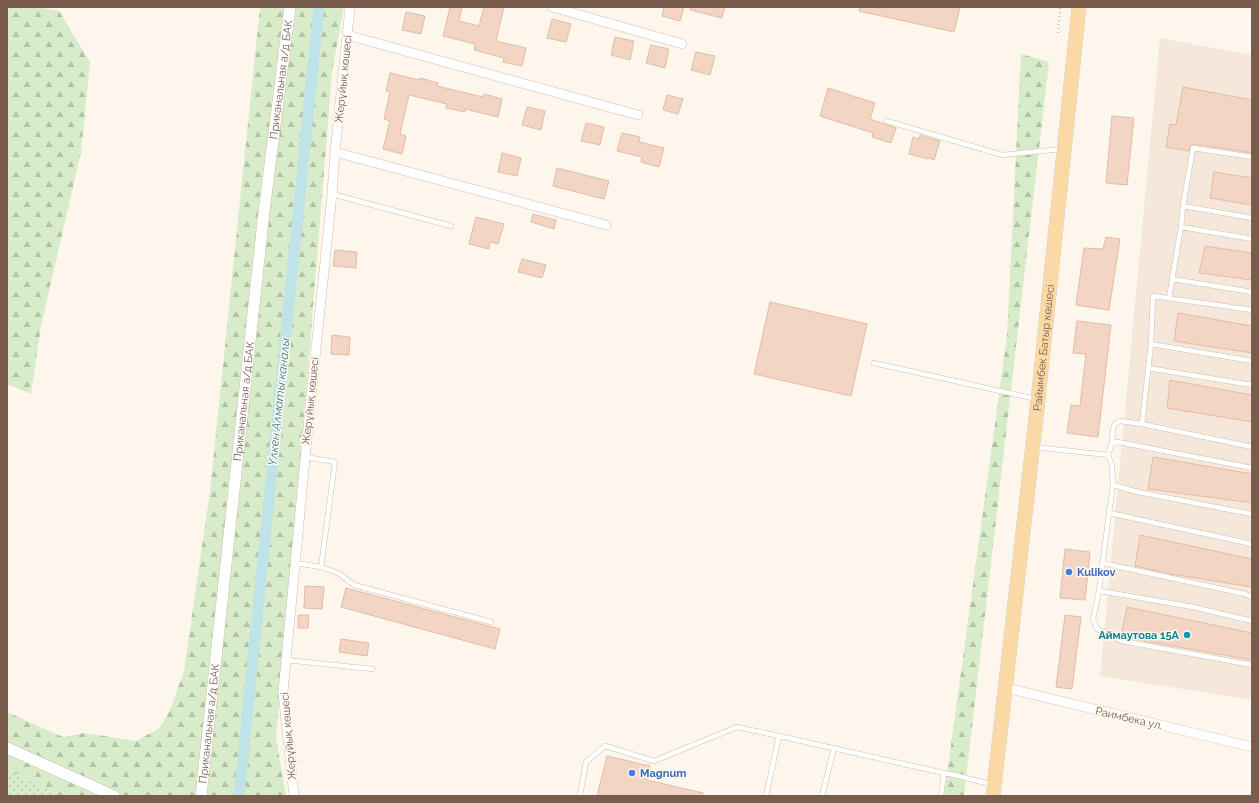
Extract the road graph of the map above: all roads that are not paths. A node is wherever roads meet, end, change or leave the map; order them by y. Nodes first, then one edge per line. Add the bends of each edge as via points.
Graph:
1 (290, 7) edge
2 (350, 7) edge
3 (552, 7) edge
4 (1079, 7) edge
5 (347, 35) junction
6 (682, 44) dead end
7 (638, 115) dead end
8 (887, 121) dead end
9 (1064, 149) junction
10 (335, 152) junction
11 (1252, 158) edge
12 (332, 194) junction
13 (1183, 206) junction
14 (1252, 218) edge
15 (606, 225) dead end
16 (451, 226) dead end
17 (1181, 227) junction
18 (1252, 239) edge
19 (1172, 279) junction
20 (1252, 292) edge
21 (1169, 298) junction
22 (1252, 310) edge
23 (1151, 344) junction
24 (1252, 361) edge
25 (874, 363) dead end
26 (1148, 368) junction
27 (1252, 385) edge
28 (1038, 400) junction
29 (1142, 424) junction
30 (1112, 443) junction
31 (1032, 447) junction
32 (1252, 447) edge
33 (1108, 456) junction
34 (305, 457) junction
35 (1252, 468) edge
36 (1113, 485) junction
37 (1109, 513) junction
38 (1252, 514) edge
39 (1252, 544) edge
40 (295, 563) junction
41 (1102, 563) junction
42 (321, 567) junction
43 (1099, 592) junction
44 (1252, 597) edge
45 (1252, 621) edge
46 (491, 622) dead end
47 (286, 660) junction
48 (1252, 665) edge
49 (373, 669) dead end
50 (1006, 688) junction
51 (779, 736) junction
52 (1252, 747) edge
53 (7, 748) edge
54 (834, 748) junction
55 (944, 773) junction
56 (994, 791) edge
57 (114, 796) edge
58 (201, 796) edge
59 (294, 796) edge
60 (580, 796) edge
61 (766, 796) edge
62 (822, 796) edge
63 (941, 796) edge

1 - 58 street, Приканальная а/д БАК via 263,220
2 - 5 street, Жерұйық көшесі
3 - 6 street
4 - 9 main road, Райымбек Батыр көшесі
5 - 7 street
5 - 10 street, Жерұйық көшесі
8 - 9 lane via 1002,155
9 - 28 main road, Райымбек Батыр көшесі
10 - 12 street, Жерұйық көшесі
10 - 15 street
11 - 13 lane via 1192,148
12 - 16 lane
12 - 34 street, Жерұйық көшесі
13 - 14 lane
13 - 17 lane
17 - 18 lane
17 - 19 lane
19 - 20 lane
19 - 21 lane
21 - 22 lane
21 - 23 lane via 1153,296
23 - 24 lane
23 - 26 lane
25 - 28 lane
26 - 27 lane
26 - 29 lane
28 - 31 main road, Райымбек Батыр көшесі
29 - 30 lane via 1120,421 1115,424
29 - 32 lane
30 - 33 lane
30 - 35 lane via 1125,442
31 - 33 lane
31 - 50 main road, Райымбек Батыр көшесі
33 - 36 lane via 1112,465
34 - 40 street, Жерұйық көшесі
34 - 42 lane via 334,462
36 - 37 lane
36 - 38 lane
37 - 39 lane
37 - 41 lane
40 - 42 lane
40 - 47 street, Жерұйық көшесі
41 - 43 lane
41 - 44 lane
42 - 46 lane via 338,573 354,585
43 - 45 lane
43 - 48 lane via 1092,619 1097,629 1122,641
47 - 49 lane
47 - 59 street, Жерұйық көшесі via 283,692
50 - 52 street, Раимбека ул.
50 - 56 main road, Райымбек Батыр көшесі
51 - 54 lane
51 - 60 lane via 737,727 654,761 605,746 586,762
51 - 61 lane
53 - 57 street
54 - 55 lane
54 - 62 lane
55 - 56 lane
55 - 63 lane

